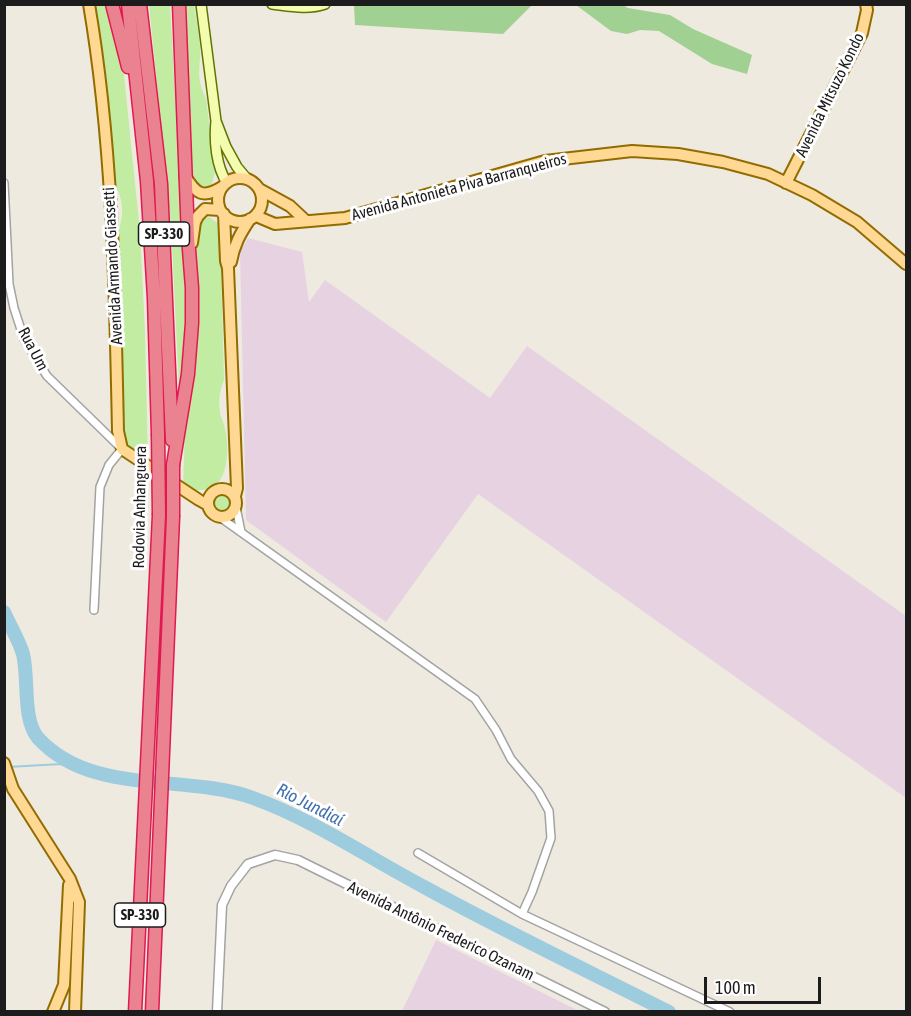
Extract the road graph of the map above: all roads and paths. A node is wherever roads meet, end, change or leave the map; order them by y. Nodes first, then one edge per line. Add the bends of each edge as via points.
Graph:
1 (89, 4) edge
2 (112, 4) edge
3 (128, 4) edge
4 (140, 4) edge
5 (201, 4) edge
6 (272, 4) edge
7 (325, 4) edge
8 (866, 4) edge
9 (179, 9) edge
10 (216, 121) junction
11 (144, 145) junction
12 (185, 176) junction
13 (247, 179) junction
14 (4, 183) edge
15 (786, 183) junction
16 (225, 185) junction
17 (259, 189) junction
18 (222, 212) junction
19 (253, 218) junction
20 (306, 221) junction
21 (190, 255) junction
22 (906, 264) edge
23 (228, 268) junction
24 (122, 449) junction
25 (236, 460) junction
26 (173, 465) junction
27 (217, 491) junction
28 (189, 493) junction
29 (235, 502) junction
30 (208, 505) junction
31 (221, 518) junction
32 (241, 532) junction
33 (94, 610) dead end
34 (4, 763) edge
35 (418, 853) dead end
36 (522, 914) junction
37 (72, 955) junction
38 (53, 1009) edge
39 (74, 1011) edge
40 (135, 1011) edge
41 (152, 1011) edge
42 (217, 1011) edge
43 (605, 1011) edge
44 (730, 1011) edge

1 - 24 main road, Avenida Armando Giassetti via 108,166 118,431
2 - 11 highway
3 - 11 highway, Rodovia Anhanguera / SP-330
4 - 26 highway, Rodovia Anhanguera / SP-330 via 161,184
5 - 10 main road
6 - 7 main road via 302,8
8 - 15 main road, Avenida Mitsuzo Kondo via 862,33
9 - 12 highway
10 - 13 main road via 226,147
10 - 16 main road via 220,172
11 - 40 highway, Rodovia Anhanguera / SP-330, bridge via 154,298 159,515
12 - 16 main road via 201,193 214,192
12 - 21 highway
13 - 16 main road via 233,179
13 - 17 main road
14 - 24 street, Rua Um via 9,284 24,339 47,376
15 - 20 main road, Avenida Antonieta Piva Barranqueiros via 723,162 678,154 622,152 545,161 345,218
15 - 22 main road, Avenida Antonieta Piva Barranqueiros via 857,222
16 - 18 main road via 219,201
17 - 19 main road via 262,203
17 - 20 main road via 290,206
18 - 19 main road via 236,221
18 - 21 main road via 206,209 198,216
18 - 23 main road
19 - 20 main road, Avenida Antonieta Piva Barranqueiros via 275,224
19 - 23 main road via 237,239
21 - 26 highway via 191,346
23 - 25 main road
24 - 28 main road
24 - 33 street via 100,487
25 - 27 main road
25 - 29 main road
26 - 41 highway, Rodovia Anhanguera / SP-330, bridge
27 - 28 main road
27 - 29 main road via 231,492
27 - 30 main road
28 - 30 main road
29 - 31 main road via 231,515
29 - 32 street
30 - 31 main road
31 - 32 street
32 - 36 street via 475,699 511,759 549,811 551,837
34 - 37 main road via 13,789 70,879
35 - 36 street
36 - 44 street
37 - 38 main road
37 - 39 main road
38 - 39 main road via 66,1006
42 - 43 street, Avenida Antônio Frederico Ozanam via 222,905 248,864 275,855 298,860

